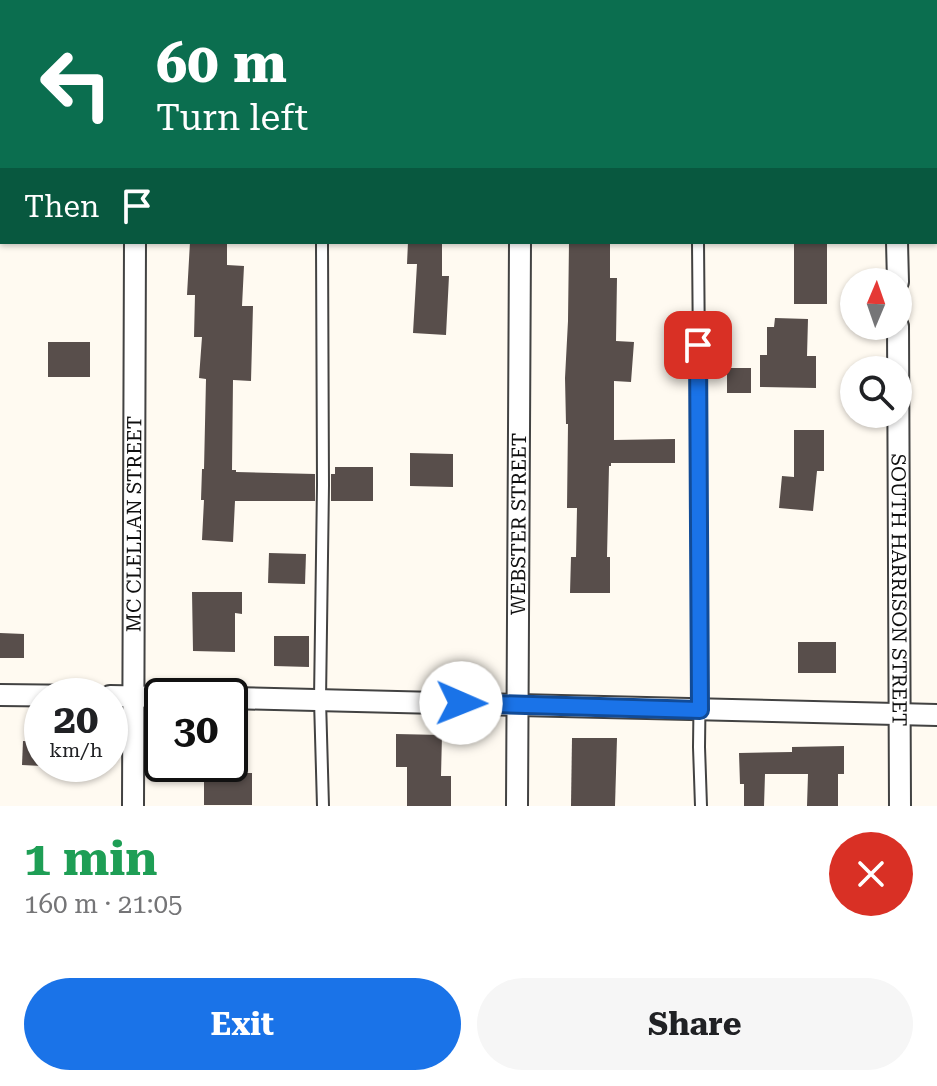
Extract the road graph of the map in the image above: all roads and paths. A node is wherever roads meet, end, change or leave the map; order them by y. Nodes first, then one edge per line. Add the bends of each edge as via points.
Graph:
1 (135, 244) edge
2 (322, 244) edge
3 (520, 244) edge
4 (698, 244) edge
5 (897, 244) edge
6 (898, 268) edge
7 (898, 340) edge
8 (0, 695) edge
9 (24, 695) edge
10 (128, 696) edge
11 (134, 696) junction
12 (144, 696) edge
13 (248, 698) edge
14 (320, 700) junction
15 (518, 705) junction
16 (700, 710) junction
17 (900, 715) junction
18 (937, 715) edge
19 (133, 806) edge
20 (323, 806) edge
21 (517, 806) edge
22 (701, 806) edge
23 (900, 806) edge

1 - 11 street, MC CLELLAN STREET
2 - 14 lane
3 - 15 street, WEBSTER STREET
4 - 16 lane
5 - 6 street
7 - 17 street, SOUTH HARRISON STREET
8 - 9 street
10 - 11 street
11 - 12 street
11 - 19 street, MC CLELLAN STREET
13 - 14 street
14 - 15 street
14 - 20 lane
15 - 16 street
15 - 21 street, WEBSTER STREET
16 - 17 street
16 - 22 lane
17 - 18 street
17 - 23 street, SOUTH HARRISON STREET

